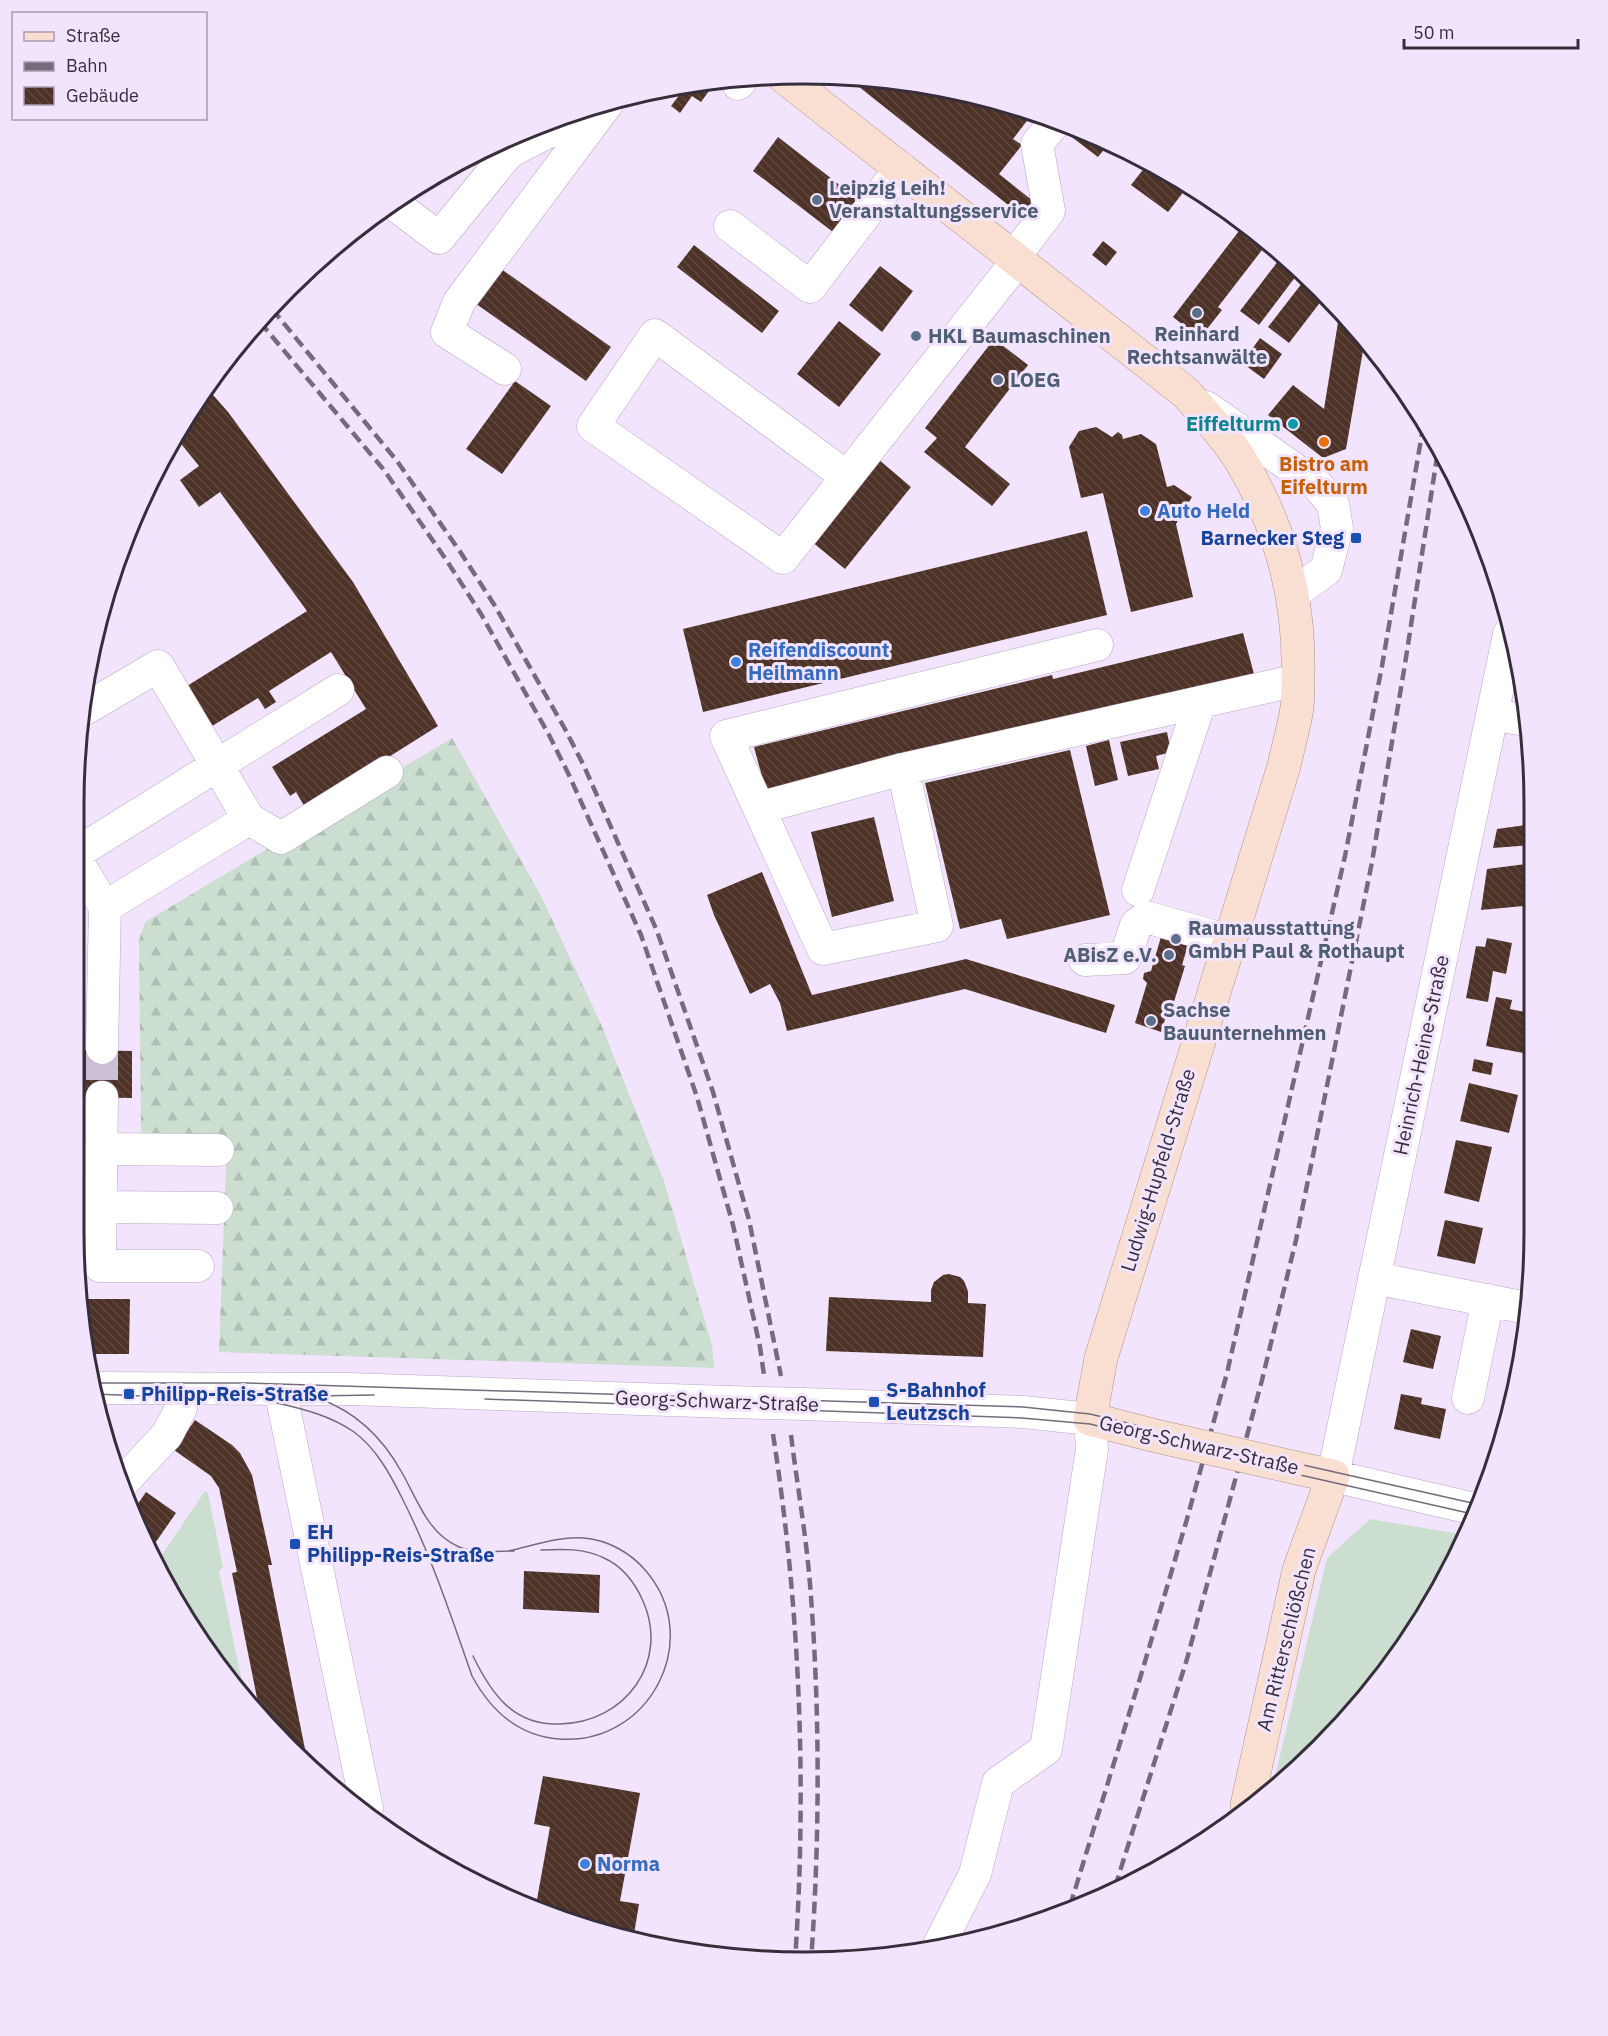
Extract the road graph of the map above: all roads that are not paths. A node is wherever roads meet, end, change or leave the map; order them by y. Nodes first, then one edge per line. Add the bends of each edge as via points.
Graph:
1 (794, 84) edge
2 (599, 114) edge
3 (1050, 128) edge
4 (550, 131) edge
5 (901, 168) junction
6 (400, 208) edge
7 (730, 226) dead end
8 (1016, 258) junction
9 (505, 369) dead end
10 (1186, 393) junction
11 (847, 477) junction
12 (1293, 594) junction
13 (1097, 645) dead end
14 (1506, 648) edge
15 (1298, 680) junction
16 (338, 690) dead end
17 (1200, 702) junction
18 (91, 705) edge
19 (1492, 715) junction
20 (1519, 719) edge
21 (217, 765) junction
22 (903, 769) junction
23 (387, 772) dead end
24 (759, 808) junction
25 (249, 819) junction
26 (84, 850) edge
27 (84, 871) edge
28 (1138, 890) dead end
29 (105, 907) junction
30 (1230, 940) junction
31 (1085, 960) dead end
32 (102, 1048) tunnel mouth
33 (102, 1097) tunnel mouth
34 (101, 1149) junction
35 (218, 1150) dead end
36 (100, 1207) junction
37 (217, 1208) dead end
38 (89, 1258) edge
39 (198, 1266) dead end
40 (1374, 1278) junction
41 (1488, 1300) junction
42 (1520, 1306) edge
43 (102, 1388) edge
44 (280, 1389) junction
45 (182, 1390) junction
46 (1468, 1398) dead end
47 (1090, 1419) junction
48 (1333, 1476) junction
49 (127, 1477) edge
50 (1469, 1508) edge
51 (1247, 1799) edge
52 (366, 1803) edge
53 (942, 1938) edge

1 - 5 main road, Ludwig-Hupfeld-Straße
2 - 9 street via 459,302 447,332
3 - 8 street via 1037,144 1049,211
4 - 6 street via 509,152 439,238
5 - 7 street via 810,287
5 - 8 main road, Ludwig-Hupfeld-Straße
8 - 10 main road, Ludwig-Hupfeld-Straße
8 - 11 street
10 - 12 main road, Ludwig-Hupfeld-Straße via 1240,459 1263,502 1277,535
10 - 12 street via 1317,484 1333,504 1337,528 1326,570
11 - 11 street via 783,558 593,426 655,335
12 - 15 main road, Ludwig-Hupfeld-Straße
13 - 24 street via 726,736
14 - 19 street, Heinrich-Heine-Straße
15 - 17 street
15 - 30 main road, Ludwig-Hupfeld-Straße via 1297,706 1284,766
16 - 21 street
17 - 22 street
17 - 28 street
18 - 21 street via 158,666
19 - 20 street
19 - 40 street, Heinrich-Heine-Straße
21 - 25 street
21 - 26 street
22 - 24 street
22 - 24 street via 937,926 823,949
23 - 25 street via 281,838
25 - 29 street
27 - 29 street
29 - 32 street
30 - 31 street via 1146,916 1136,925 1125,958
30 - 47 main road, Ludwig-Hupfeld-Straße via 1101,1358
33 - 34 street
34 - 35 street
34 - 36 street
36 - 37 street
36 - 38 street
38 - 39 street via 100,1266
40 - 41 street
40 - 48 street, Heinrich-Heine-Straße
41 - 42 street
41 - 46 street
43 - 45 street, Georg-Schwarz-Straße
44 - 45 street, Georg-Schwarz-Straße
44 - 47 street, Georg-Schwarz-Straße, bridge via 1023,1412
44 - 52 street
45 - 49 street via 181,1408 167,1435
47 - 48 main road, Georg-Schwarz-Straße, bridge
47 - 53 street via 1092,1449 1046,1749 998,1783 975,1874
48 - 50 street
48 - 51 main road, Am Ritterschlößchen via 1299,1570

